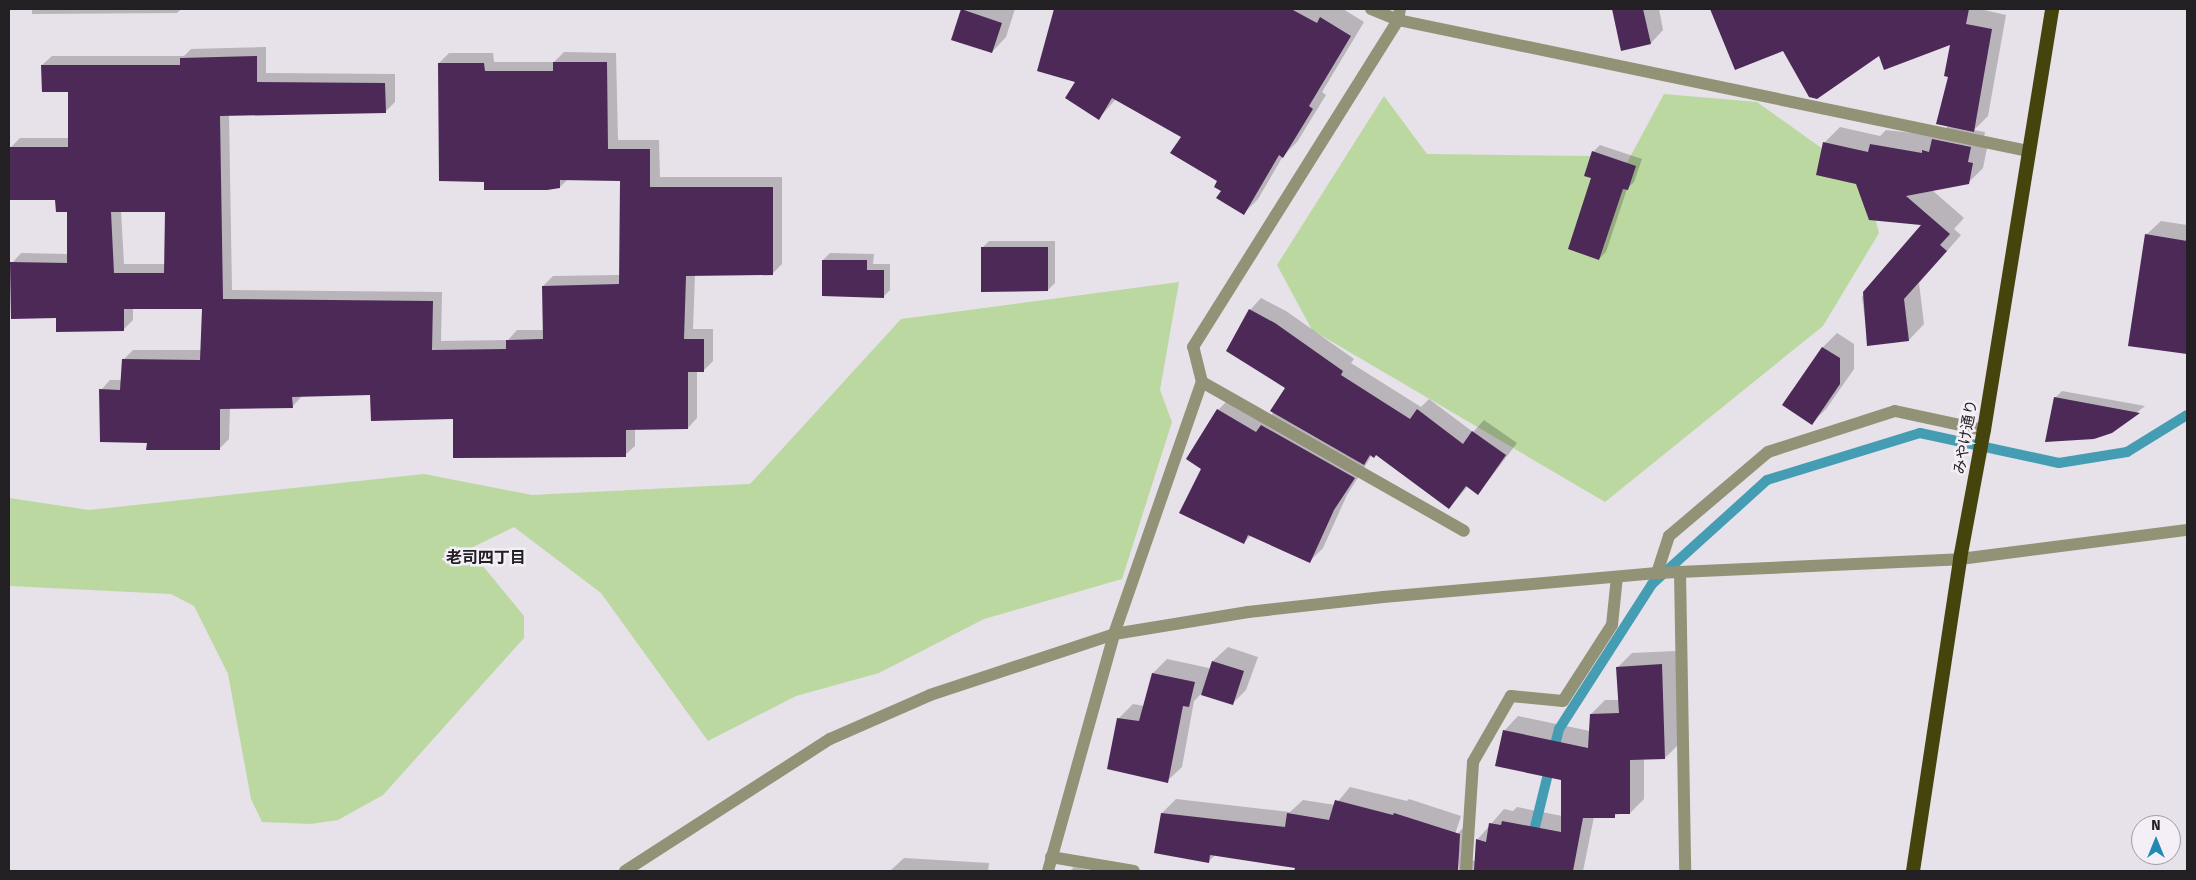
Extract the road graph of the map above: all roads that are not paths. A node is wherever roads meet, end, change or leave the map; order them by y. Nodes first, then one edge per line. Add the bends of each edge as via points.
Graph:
1 (1371, 9) edge
2 (2052, 9) edge
3 (1399, 14) edge
4 (2028, 151) junction
5 (1202, 382) junction
6 (1984, 430) junction
7 (2187, 530) edge
8 (1464, 531) dead end
9 (1960, 559) junction
10 (1680, 572) junction
11 (1656, 573) junction
12 (1616, 577) junction
13 (1114, 634) junction
14 (1051, 857) junction
15 (625, 871) edge
16 (1048, 871) edge
17 (1134, 871) edge
18 (1466, 871) edge
19 (1685, 871) edge
20 (1913, 871) edge

1 - 3 street
2 - 4 highway, みやけ通り
3 - 4 street
3 - 5 street via 1192,347
4 - 6 highway, みやけ通り
5 - 8 street
5 - 13 street
6 - 9 highway, みやけ通り
6 - 11 street via 1895,410 1768,452 1669,536
7 - 9 street
9 - 10 street
9 - 20 highway, みやけ通り
10 - 11 street
10 - 19 street
11 - 12 street
12 - 13 street via 1248,612
12 - 18 street via 1612,625 1563,701 1511,696 1473,762
13 - 14 street
13 - 15 street via 930,695 830,739
14 - 16 street
14 - 17 street

